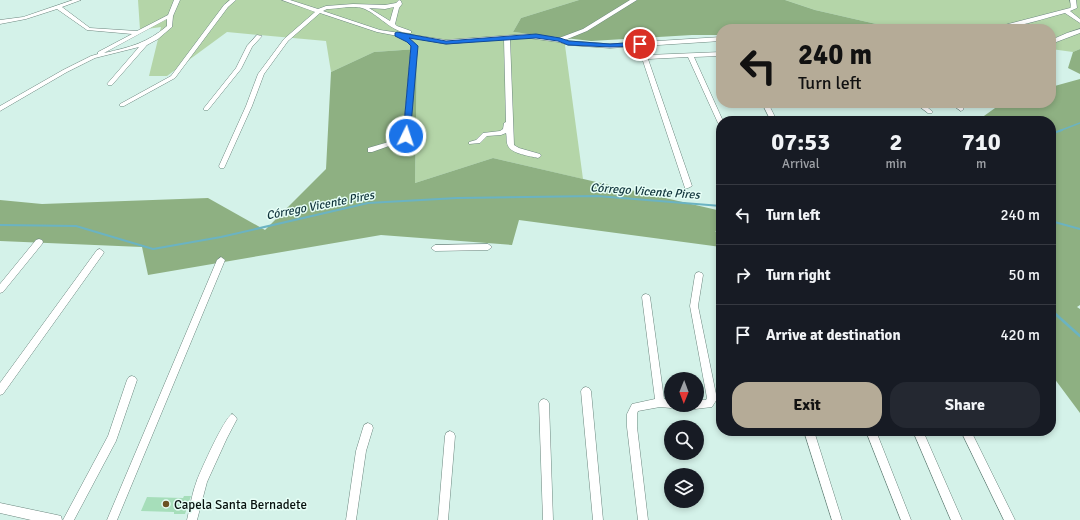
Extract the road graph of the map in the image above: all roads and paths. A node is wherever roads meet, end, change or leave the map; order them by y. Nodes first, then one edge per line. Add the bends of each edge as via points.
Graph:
1 (78, 0) edge
2 (177, 0) edge
3 (233, 0) edge
4 (285, 0) edge
5 (634, 0) edge
6 (1073, 0) edge
7 (66, 2) edge
8 (400, 2) edge
9 (57, 6) junction
10 (302, 6) junction
11 (332, 7) junction
12 (363, 7) junction
13 (1065, 10) junction
14 (318, 11) junction
15 (170, 16) junction
16 (1080, 21) edge
17 (0, 22) edge
18 (1017, 24) edge
19 (395, 27) junction
20 (1080, 31) edge
21 (137, 33) junction
22 (397, 34) junction
23 (259, 36) dead end
24 (422, 38) junction
25 (507, 40) junction
26 (560, 40) junction
27 (716, 40) edge
28 (1056, 40) edge
29 (144, 44) junction
30 (640, 44) junction
31 (716, 54) edge
32 (690, 55) junction
33 (644, 56) junction
34 (93, 57) junction
35 (110, 84) dead end
36 (122, 105) dead end
37 (206, 108) dead end
38 (925, 108) edge
39 (0, 109) edge
40 (930, 112) dead end
41 (718, 116) edge
42 (471, 143) dead end
43 (370, 150) dead end
44 (538, 156) dead end
45 (222, 166) dead end
46 (688, 186) dead end
47 (39, 242) dead end
48 (488, 247) dead end
49 (435, 248) dead end
50 (100, 252) dead end
51 (221, 260) dead end
52 (699, 275) dead end
53 (0, 290) edge
54 (646, 296) dead end
55 (132, 380) dead end
56 (0, 391) edge
57 (586, 391) dead end
58 (544, 403) dead end
59 (660, 403) junction
60 (664, 403) edge
61 (704, 404) edge
62 (232, 419) dead end
63 (368, 428) dead end
64 (450, 436) dead end
65 (811, 436) edge
66 (873, 436) edge
67 (920, 436) edge
68 (968, 436) edge
69 (0, 508) edge
70 (43, 519) edge
71 (57, 520) edge
72 (68, 520) edge
73 (112, 520) edge
74 (192, 520) edge
75 (350, 520) edge
76 (443, 520) edge
77 (548, 520) edge
78 (598, 520) edge
79 (643, 520) edge
80 (837, 520) edge
81 (906, 520) edge
82 (957, 520) edge
83 (1010, 520) edge

1 - 7 street
2 - 15 street
3 - 36 street via 173,77
4 - 10 street
5 - 26 street via 585,30
6 - 13 street via 1073,8
7 - 9 street
8 - 12 street via 385,7
8 - 19 street via 393,17 392,24
9 - 17 street via 24,18
9 - 21 street via 89,29
10 - 11 street
10 - 14 street
11 - 12 street
11 - 14 street
12 - 19 street
13 - 16 street
13 - 18 street
14 - 22 street via 379,31
14 - 45 street via 286,40 261,74
15 - 21 street
15 - 29 street via 168,30
19 - 24 street
20 - 28 street
21 - 34 street
22 - 24 street
22 - 43 street via 409,40 414,46 406,136
23 - 37 street via 250,46 239,68
24 - 25 street via 446,42
25 - 26 street via 536,36
25 - 42 street via 503,47 506,54 506,130 486,134 478,142
25 - 44 street via 511,146 521,152
26 - 30 street via 596,45
27 - 30 street
29 - 34 street
29 - 35 street
30 - 33 street
31 - 32 street
32 - 33 street
32 - 41 street
33 - 46 street
34 - 39 street
38 - 40 street
47 - 53 street
48 - 49 street
50 - 56 street
51 - 73 street
52 - 61 street via 694,306 712,399 709,404
54 - 59 street
55 - 72 street via 112,438
57 - 78 street
58 - 77 street
59 - 60 street
59 - 79 street via 635,407 632,414
62 - 74 street via 202,481
63 - 75 street via 361,451
64 - 76 street
65 - 80 street
66 - 81 street
67 - 82 street
68 - 83 street
69 - 70 street
70 - 71 street

